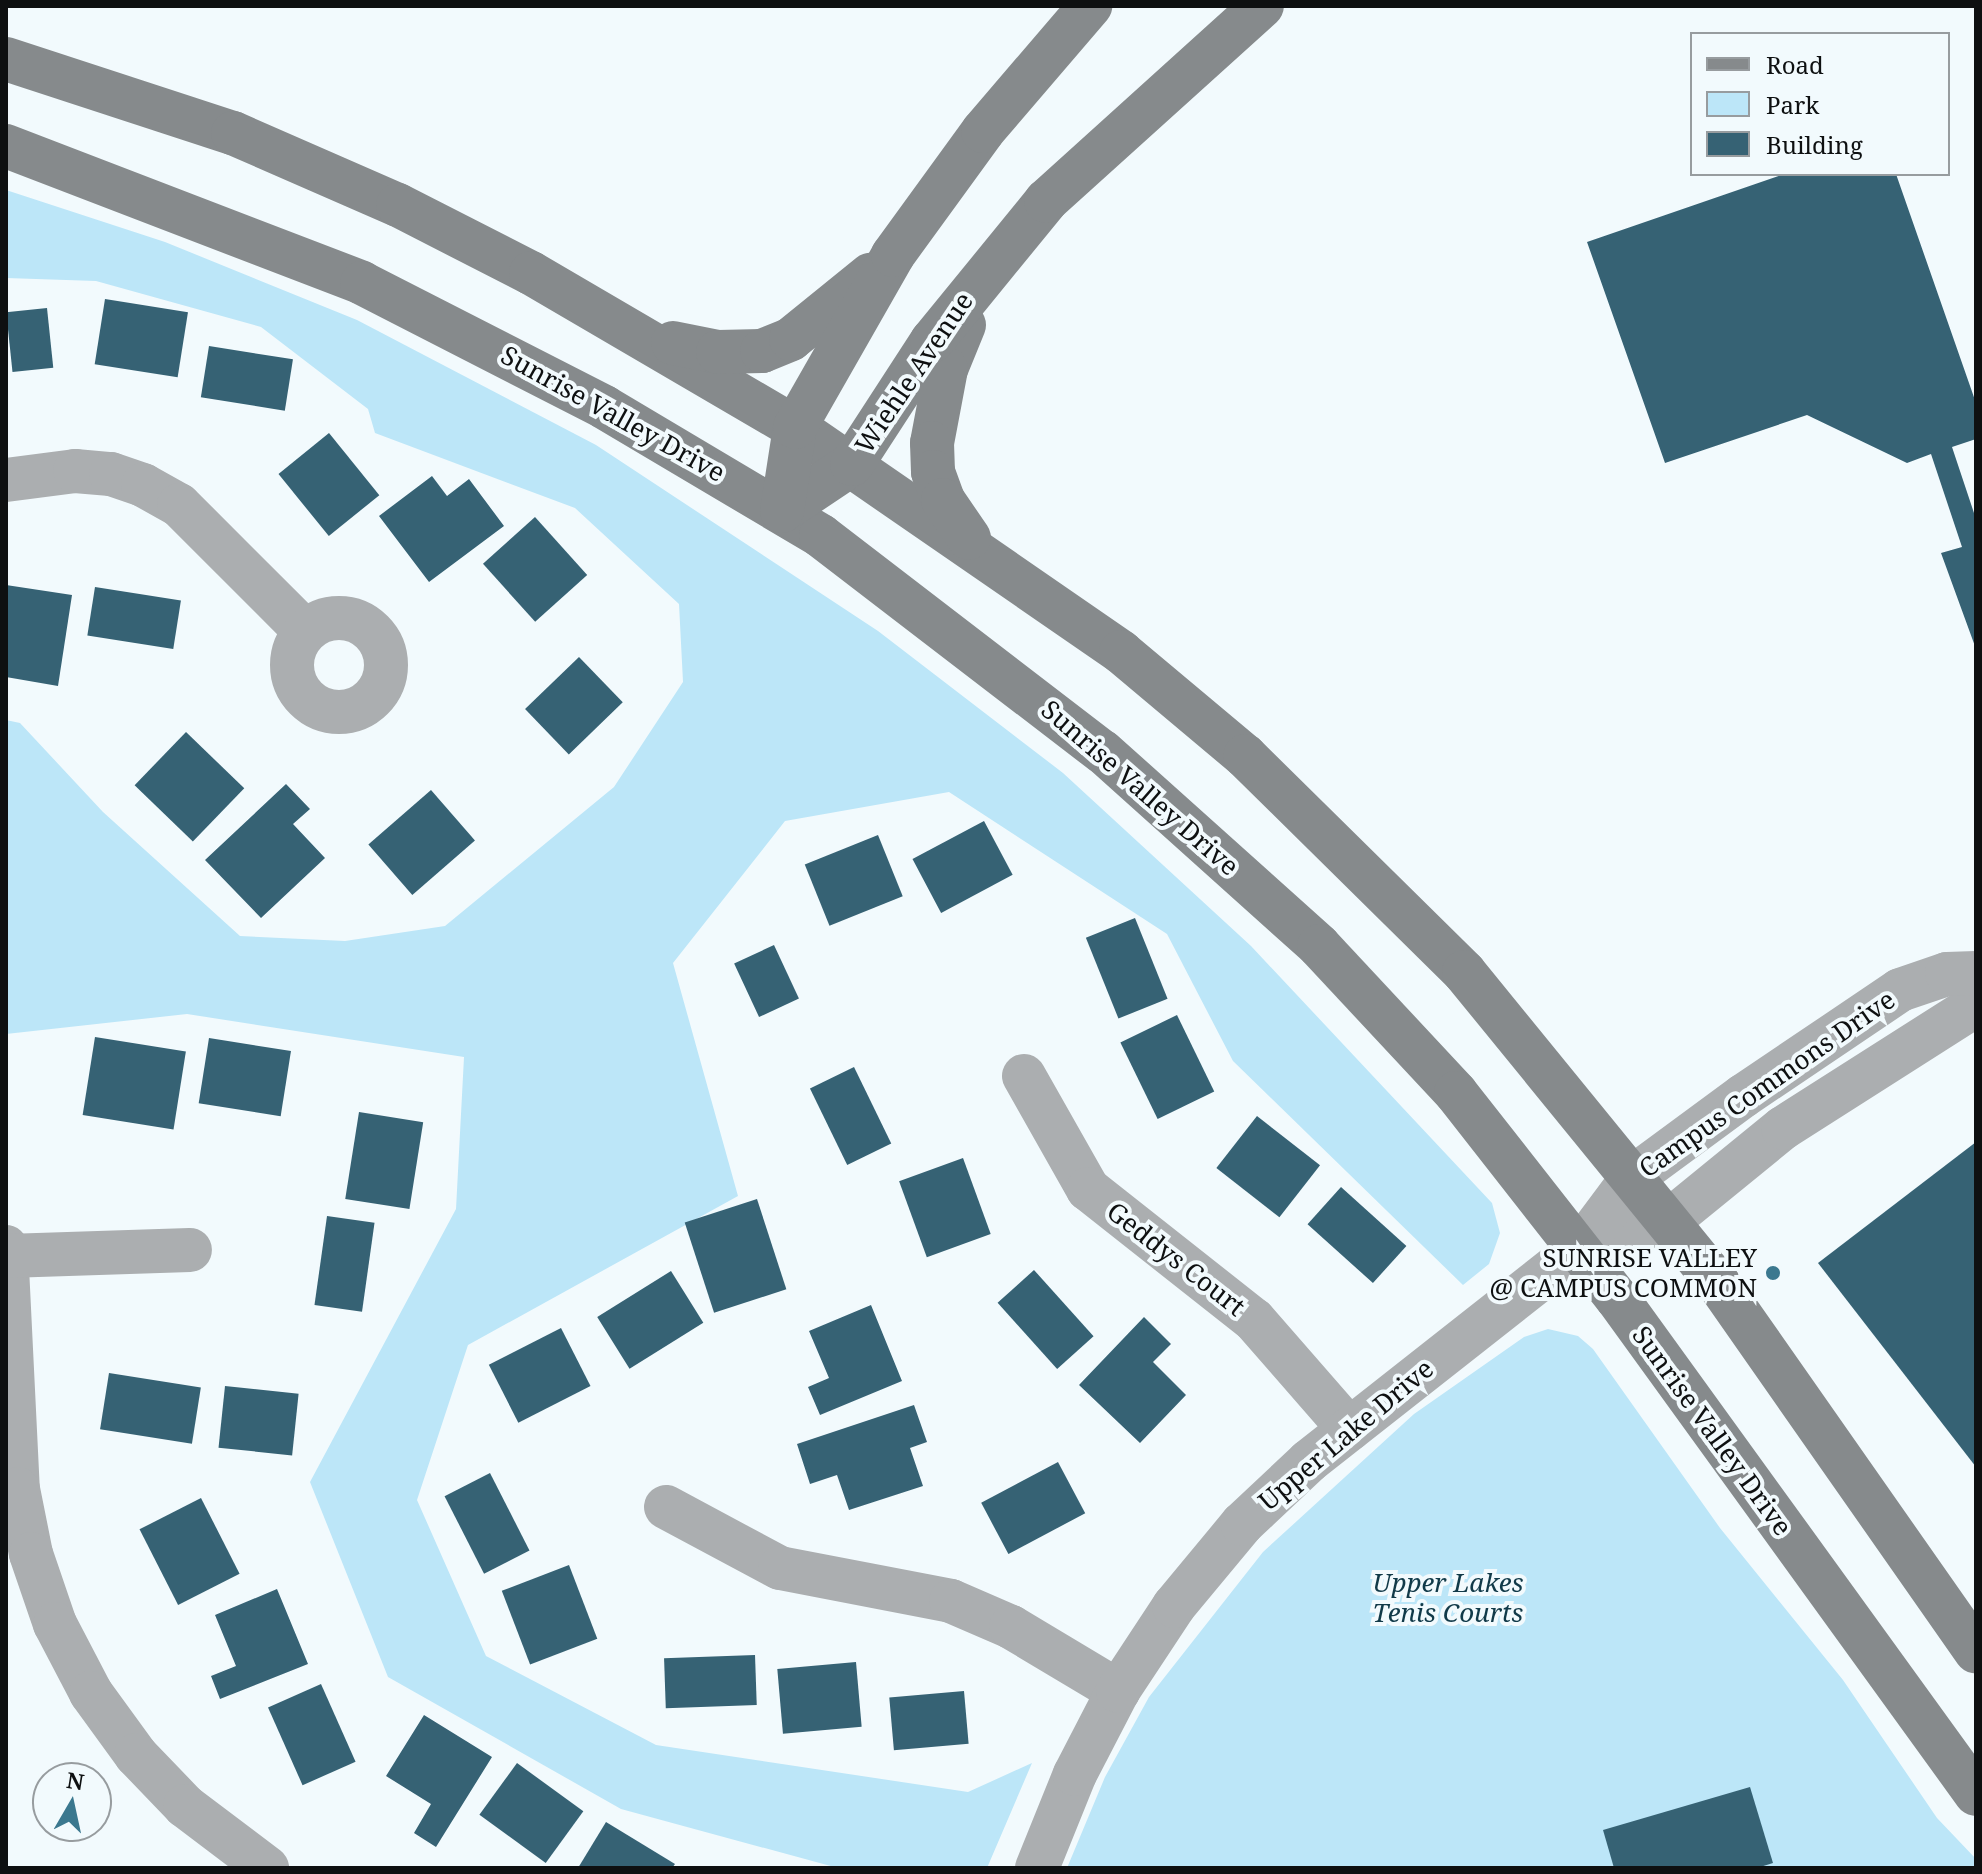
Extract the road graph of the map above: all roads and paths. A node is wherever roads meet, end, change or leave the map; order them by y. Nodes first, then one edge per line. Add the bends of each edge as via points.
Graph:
1 (1090, 6) edge
2 (1262, 6) edge
3 (6, 59) edge
4 (6, 146) edge
5 (893, 255) junction
6 (987, 267) junction
7 (653, 340) junction
8 (795, 427) junction
9 (852, 464) junction
10 (6, 480) edge
11 (782, 511) junction
12 (976, 549) junction
13 (305, 631) dead end
14 (1976, 973) edge
15 (1976, 1005) edge
16 (1024, 1076) dead end
17 (1633, 1177) junction
18 (1670, 1220) junction
19 (1580, 1248) junction
20 (190, 1250) dead end
21 (7, 1252) edge
22 (1349, 1429) junction
23 (666, 1507) dead end
24 (1976, 1651) edge
25 (1118, 1691) junction
26 (1976, 1794) edge
27 (267, 1868) edge
28 (1037, 1868) edge

1 - 5 main road via 983,131
2 - 6 main road, Wiehle Avenue via 1046,201
3 - 7 main road via 233,133 370,193
4 - 11 main road, Sunrise Valley Drive via 362,283 604,407
5 - 7 main road via 821,318 762,351 718,352
5 - 8 main road
6 - 9 main road, Wiehle Avenue
6 - 12 main road via 946,369 932,443 933,472 943,500
7 - 8 main road
8 - 9 main road
8 - 11 main road
9 - 11 main road, Wiehle Avenue
9 - 12 main road
10 - 13 street via 75,471 111,474 143,485 179,505
11 - 19 main road, Sunrise Valley Drive via 1029,692 1296,925 1456,1093
12 - 17 main road via 1121,652 1245,756 1347,853 1464,972
14 - 17 street, Campus Commons Drive via 1947,974 1900,990 1843,1025
15 - 18 street, Campus Commons Drive via 1783,1128
16 - 22 street, Geddys Court via 1088,1189 1254,1320
17 - 18 main road
17 - 19 street, Campus Commons Drive
18 - 19 street, Campus Commons Drive
18 - 24 main road
19 - 22 street, Upper Lake Drive
19 - 26 main road, Sunrise Valley Drive
20 - 21 street
21 - 27 street via 18,1489 31,1554 55,1624 91,1693 136,1755 185,1806
22 - 25 street, Upper Lake Drive via 1242,1524 1174,1606
23 - 25 street via 780,1568 951,1601 1011,1627
25 - 28 street, Upper Lake Drive via 1075,1774

